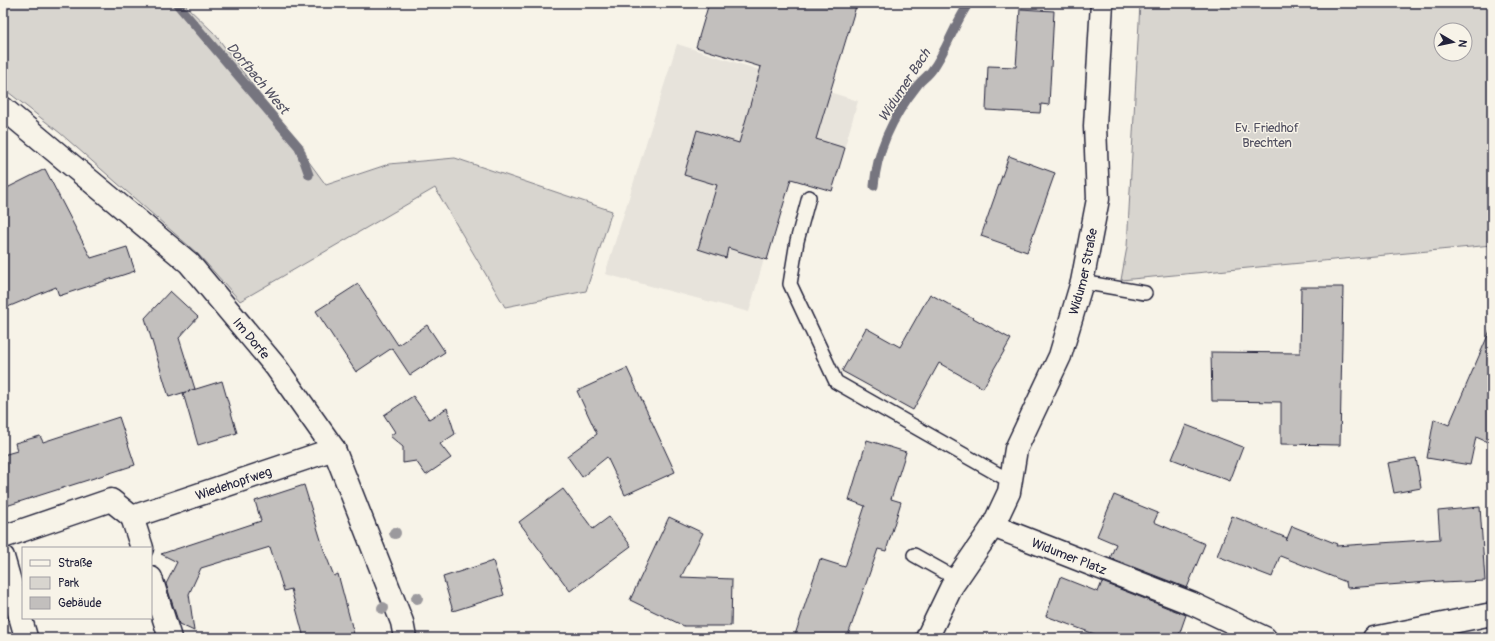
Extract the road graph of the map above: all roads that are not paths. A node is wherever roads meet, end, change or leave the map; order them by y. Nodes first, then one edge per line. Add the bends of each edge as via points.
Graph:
1 (1102, 3) edge
2 (3, 108) edge
3 (809, 197) dead end
4 (1082, 282) junction
5 (1145, 293) dead end
6 (334, 449) junction
7 (1010, 481) junction
8 (132, 517) junction
9 (993, 526) junction
10 (3, 537) edge
11 (142, 547) edge
12 (914, 555) dead end
13 (3, 557) edge
14 (957, 579) junction
15 (152, 581) edge
16 (1492, 614) edge
17 (26, 637) dead end
18 (170, 638) edge
19 (406, 638) edge
20 (927, 638) edge
21 (1265, 638) edge
22 (1374, 638) edge

1 - 4 street, Widumer Straße via 1095,126 1098,199
2 - 6 street, Im Dorfe via 189,263 276,367
3 - 7 lane via 796,241 790,284 836,382
4 - 5 lane
4 - 7 street, Widumer Straße via 1060,356 1016,449
6 - 8 street, Wiedehopfweg
6 - 19 street, Im Dorfe
7 - 9 street, Widumer Straße via 1009,492
8 - 10 street via 111,500
8 - 11 street
9 - 14 street
9 - 21 street, Widumer Platz via 1193,604
12 - 14 lane
13 - 17 street
14 - 20 street
15 - 18 street
16 - 22 street

